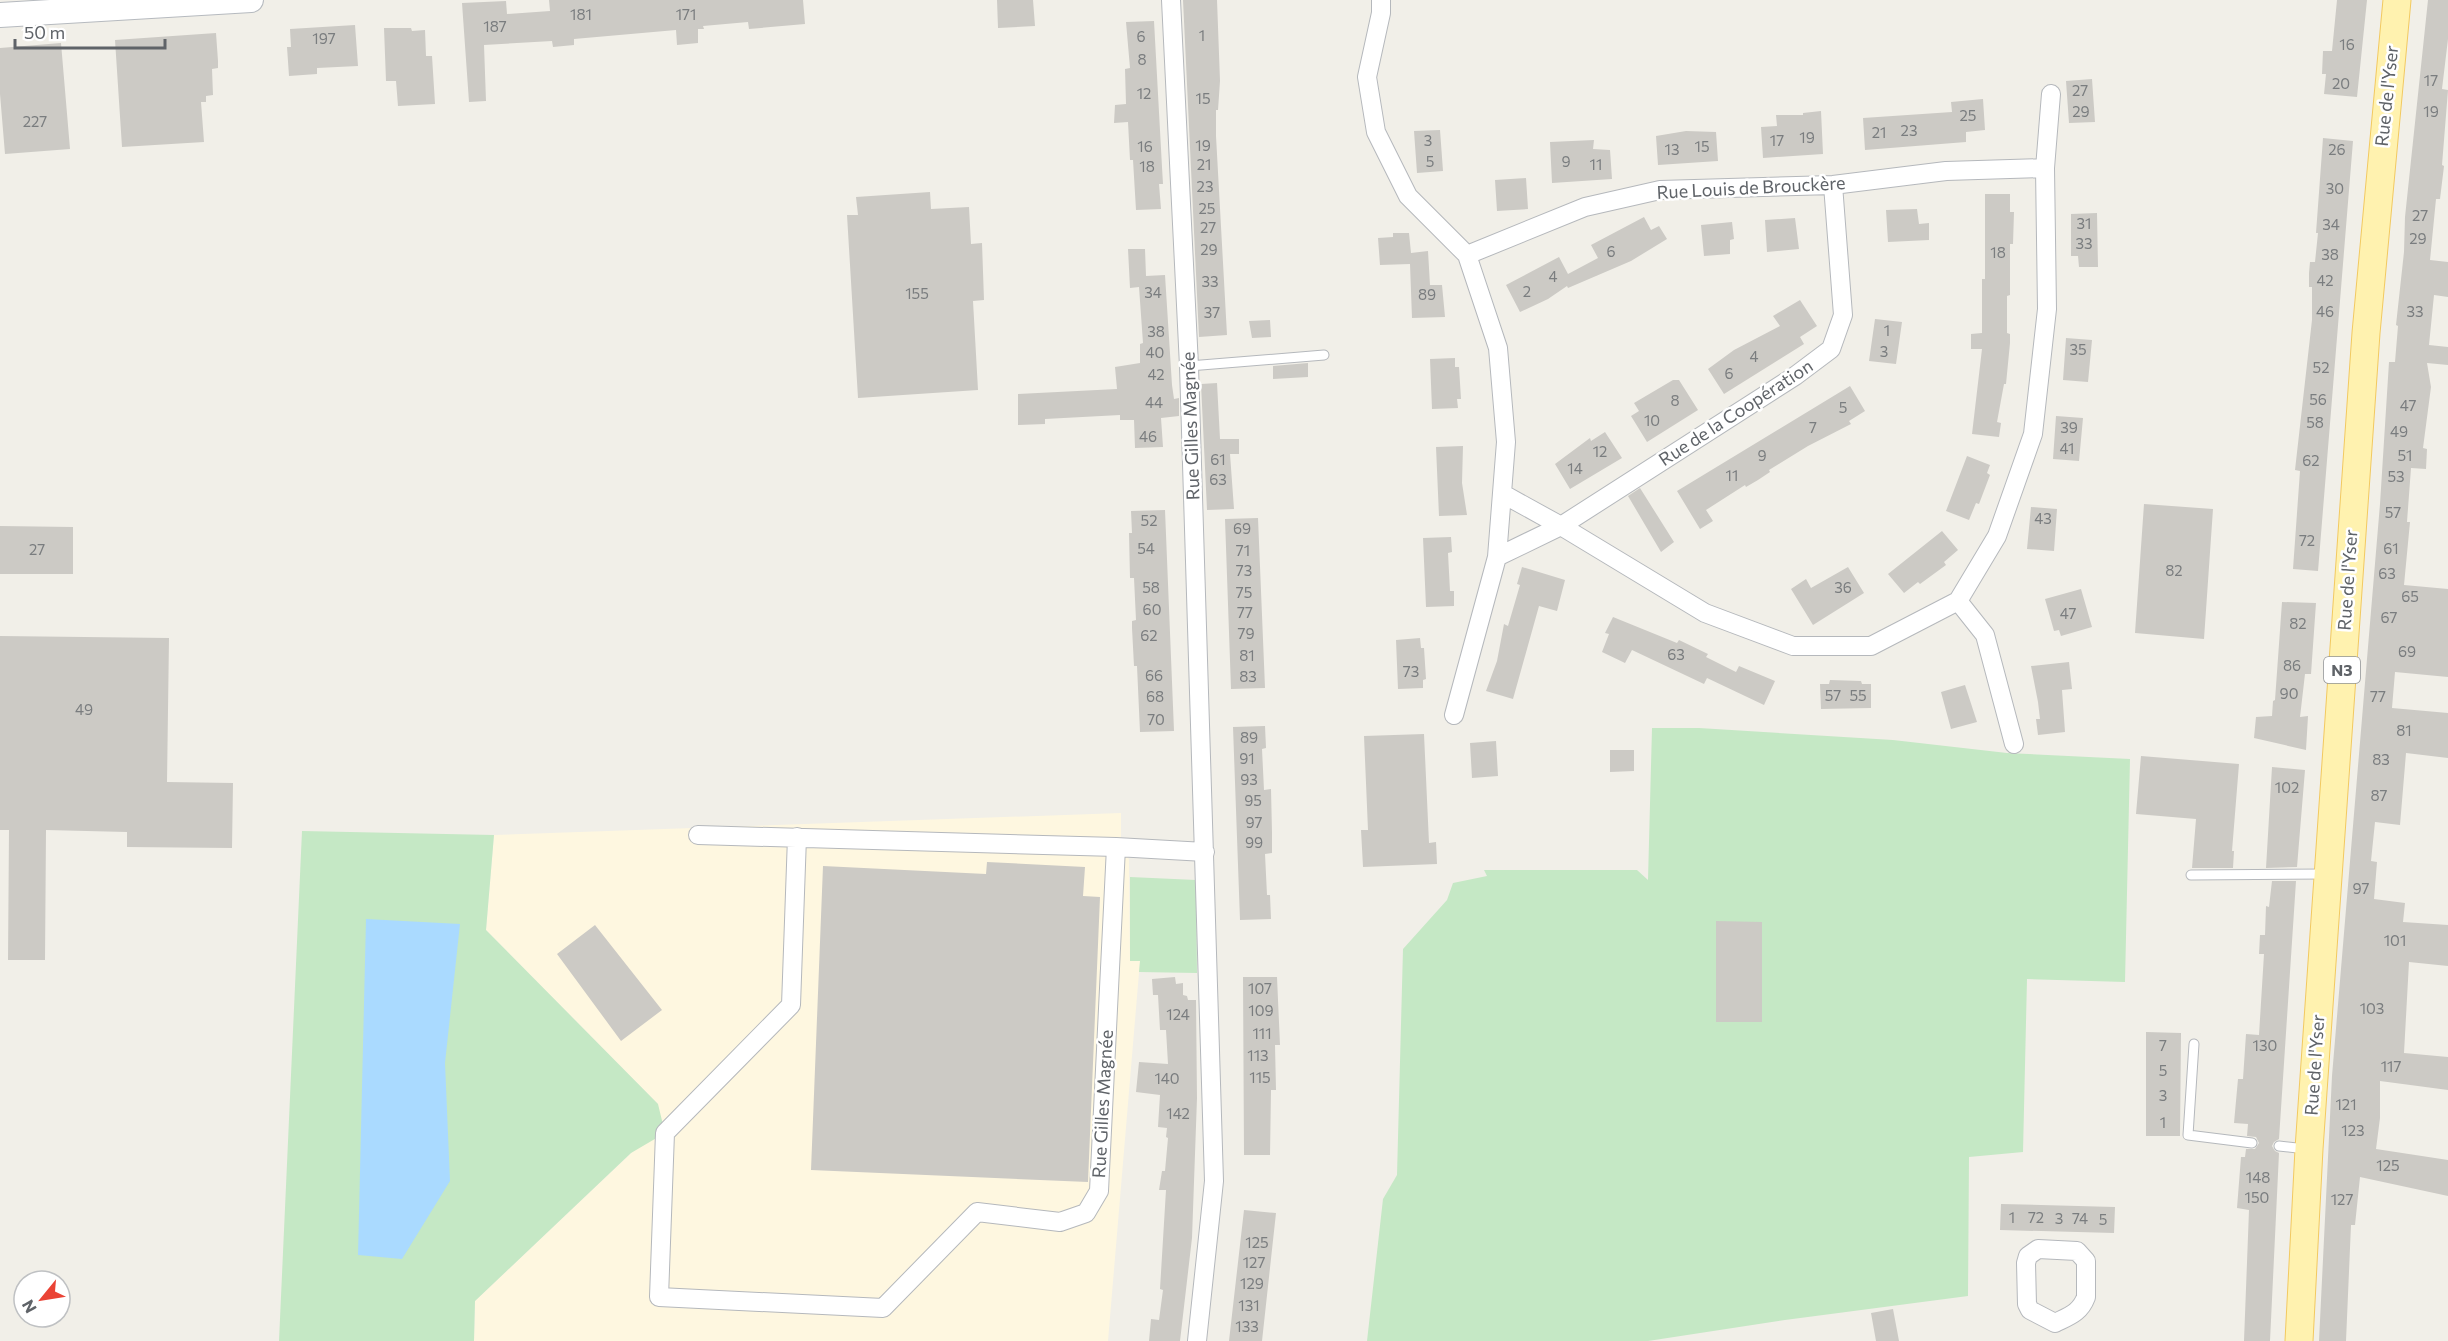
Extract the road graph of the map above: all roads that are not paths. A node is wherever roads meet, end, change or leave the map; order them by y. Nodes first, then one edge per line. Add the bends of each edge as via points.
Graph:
1 (251, 0) edge
2 (1171, 0) edge
3 (1381, 0) edge
4 (2397, 0) edge
5 (0, 15) edge
6 (2051, 94) dead end
7 (2045, 168) junction
8 (1833, 185) junction
9 (1467, 255) junction
10 (1324, 355) dead end
11 (1189, 366) junction
12 (1503, 494) junction
13 (1561, 526) junction
14 (1497, 557) junction
15 (1958, 601) junction
16 (1455, 715) dead end
17 (2014, 744) dead end
18 (699, 835) dead end
19 (797, 837) junction
20 (1116, 847) junction
21 (1205, 852) junction
22 (2328, 874) junction
23 (2191, 875) dead end
24 (2194, 1044) dead end
25 (2252, 1143) dead end
26 (2279, 1146) dead end
27 (2309, 1149) junction
28 (2054, 1332) edge
29 (1197, 1341) edge
30 (2299, 1341) edge

1 - 5 main road
2 - 11 street, Rue Gilles Magnée
3 - 9 street via 1367,77 1376,132 1408,196
4 - 22 main road, Rue de l'Yser / N3 via 2366,333
6 - 7 street
7 - 8 street, Rue Louis de Brouckère via 1946,171
7 - 15 street via 2047,309 2033,434 1997,536
8 - 9 street, Rue Louis de Brouckère via 1660,190 1585,207
8 - 13 street, Rue de la Coopération via 1842,315 1831,350
9 - 12 street via 1498,348 1506,442
10 - 11 lane
11 - 21 street, Rue Gilles Magnée
12 - 13 street
12 - 14 street
13 - 14 street, Rue de la Coopération
13 - 15 street via 1705,613 1792,646 1871,646
14 - 16 street
15 - 17 street via 1985,635
18 - 19 street
19 - 20 street
19 - 20 street, Rue Gilles Magnée via 791,1005 665,1133 659,1297 883,1308 977,1212 1060,1222 1086,1213 1099,1191
20 - 21 street
21 - 29 street, Rue Gilles Magnée via 1214,1181
22 - 23 lane
22 - 27 main road, Rue de l'Yser / N3
24 - 25 lane via 2188,1135
26 - 27 lane
27 - 30 main road, Rue de l'Yser / N3
28 - 28 street via 2027,1304 2026,1263 2028,1256 2038,1249 2077,1251 2086,1261 2086,1297 2080,1310

